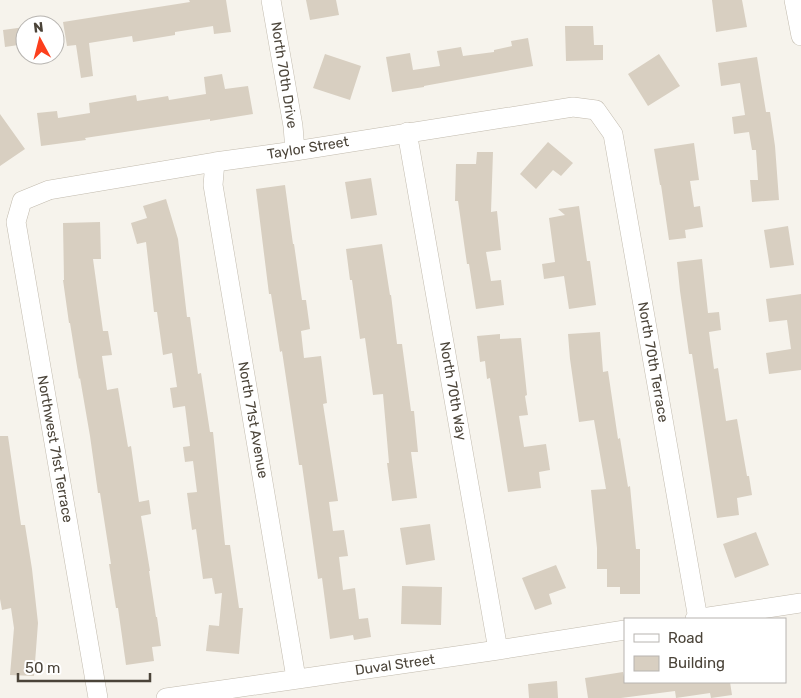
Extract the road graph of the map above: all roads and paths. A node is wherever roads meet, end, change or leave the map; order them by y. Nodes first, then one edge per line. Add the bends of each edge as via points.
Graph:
1 (271, 0) edge
2 (794, 0) edge
3 (801, 36) edge
4 (596, 110) joint
5 (407, 132) junction
6 (295, 151) junction
7 (215, 162) junction
8 (22, 201) joint
9 (801, 603) edge
10 (696, 618) edge
11 (703, 618) edge
12 (624, 630) edge
13 (498, 650) junction
14 (296, 678) junction
15 (98, 698) edge
16 (166, 698) edge

1 - 6 street, North 70th Drive
2 - 3 street
4 - 5 street, Taylor Street via 573,107
4 - 10 street, North 70th Terrace via 613,134
5 - 6 street, Taylor Street
5 - 13 street, North 70th Way
6 - 7 street, Taylor Street
7 - 8 street, Taylor Street via 49,190
7 - 14 street, North 71st Avenue via 213,185
8 - 15 street, Northwest 71st Terrace via 16,222
9 - 11 street
12 - 13 street, Duval Street
13 - 14 street, Duval Street
14 - 16 street, Duval Street

